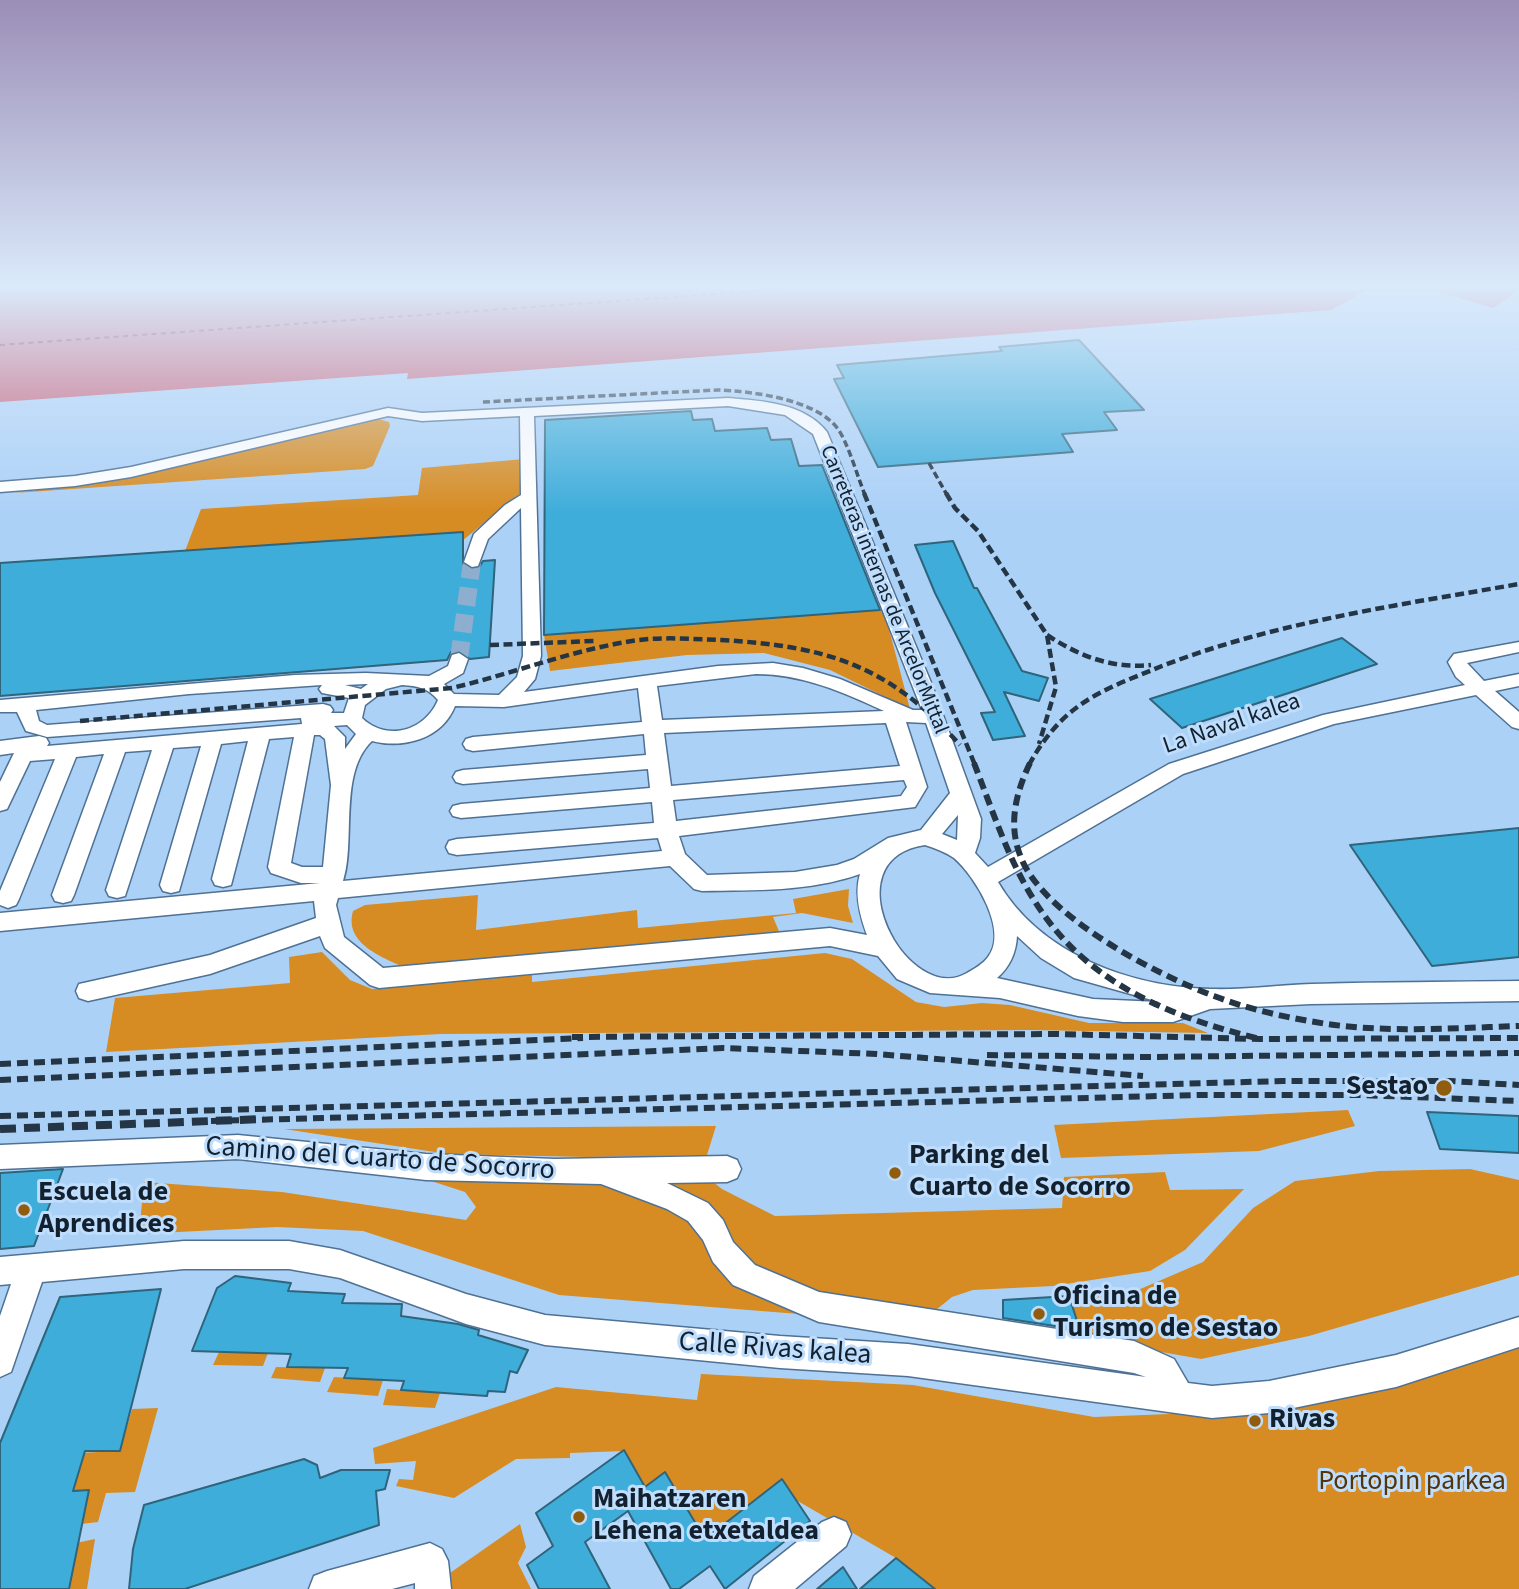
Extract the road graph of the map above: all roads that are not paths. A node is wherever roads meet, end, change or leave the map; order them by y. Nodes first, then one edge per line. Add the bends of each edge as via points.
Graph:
1 (527, 411) junction
2 (0, 487) edge
3 (528, 497) junction
4 (472, 562) tunnel mouth
5 (1519, 647) edge
6 (459, 659) tunnel mouth
7 (402, 679) junction
8 (1519, 680) edge
9 (647, 681) junction
10 (431, 683) junction
11 (1479, 687) junction
12 (448, 700) junction
13 (504, 701) junction
14 (0, 706) edge
15 (27, 708) junction
16 (355, 708) junction
17 (902, 716) junction
18 (935, 717) junction
19 (1519, 723) edge
20 (654, 727) junction
21 (305, 730) junction
22 (260, 733) junction
23 (368, 734) junction
24 (213, 738) junction
25 (165, 742) junction
26 (473, 744) dead end
27 (117, 747) junction
28 (0, 748) edge
29 (68, 751) junction
30 (657, 761) junction
31 (913, 772) junction
32 (463, 777) dead end
33 (341, 785) junction
34 (661, 792) junction
35 (960, 795) junction
36 (0, 804) edge
37 (461, 811) dead end
38 (666, 830) junction
39 (928, 837) junction
40 (457, 847) dead end
41 (882, 854) junction
42 (964, 854) junction
43 (675, 858) junction
44 (986, 878) junction
45 (223, 879) dead end
46 (331, 883) junction
47 (171, 885) dead end
48 (117, 890) dead end
49 (63, 895) dead end
50 (1000, 907) junction
51 (4, 911) edge
52 (328, 923) junction
53 (886, 948) junction
54 (962, 987) junction
55 (88, 991) dead end
56 (1519, 991) edge
57 (1210, 999) junction
58 (0, 1157) edge
59 (727, 1169) dead end
60 (597, 1171) junction
61 (32, 1267) junction
62 (0, 1271) edge
63 (1519, 1332) edge
64 (0, 1361) edge
65 (1178, 1398) junction
66 (834, 1534) dead end
67 (431, 1575) edge
68 (327, 1589) edge
69 (767, 1589) edge

1 - 2 street, Carreteras internas de ArcelorMittal via 422,417 388,412 131,472
1 - 3 street
1 - 18 street, Carreteras internas de ArcelorMittal via 728,402 773,407 815,426
3 - 4 street via 480,537
3 - 13 street via 531,656 526,679
5 - 11 street via 1461,658 1458,668
6 - 10 street via 456,669
7 - 10 street
7 - 15 street via 307,679 99,696
7 - 16 street via 379,685
8 - 11 street, La Naval kalea
9 - 13 street
9 - 17 street via 786,670 867,696
9 - 20 street
10 - 12 street via 438,685
11 - 19 street
11 - 44 street, La Naval kalea via 1330,719 1176,769
12 - 13 street
12 - 23 street via 445,713 433,726 414,735
14 - 15 street
15 - 16 street via 29,725 47,731
16 - 23 street
16 - 28 street via 319,719
17 - 18 street
17 - 20 street
17 - 31 street
18 - 35 street, Carreteras internas de ArcelorMittal
20 - 26 street
20 - 30 street
21 - 22 street
21 - 33 street via 325,728 335,737
21 - 46 street via 279,867
22 - 24 street
22 - 45 street
23 - 33 street via 357,744
24 - 25 street
24 - 47 street
25 - 27 street
25 - 48 street
27 - 29 street
27 - 49 street
29 - 36 street via 23,755
29 - 51 street
30 - 32 street
30 - 34 street
31 - 34 street
31 - 38 street via 917,787 908,802
33 - 46 street
34 - 37 street
34 - 38 street
35 - 39 street
35 - 42 street, Carreteras internas de ArcelorMittal via 970,819
38 - 40 street
38 - 43 street
39 - 41 street via 904,840
39 - 42 street
41 - 43 street via 860,868 813,880 702,883
41 - 53 street via 871,874 869,902
42 - 44 street
43 - 46 street
44 - 50 street
46 - 51 street
46 - 52 street via 324,905
50 - 54 street via 1006,935 1000,960 990,972
50 - 57 street via 1049,951 1083,971 1154,992
52 - 53 street via 333,942 379,978 830,937
52 - 55 street via 210,966
53 - 54 street via 897,965 925,984
54 - 57 street via 1006,988 1112,1012 1170,1012
56 - 57 street
58 - 60 street, Camino del Cuarto de Socorro via 238,1147 426,1167
59 - 60 street, Camino del Cuarto de Socorro
60 - 65 street via 676,1199 698,1212 744,1275 819,1307 1134,1357 1158,1365 1172,1381
61 - 62 street, Calle Rivas kalea
61 - 64 street
61 - 65 street, Calle Rivas kalea via 184,1255 289,1255 340,1264 466,1309 545,1330 908,1360
63 - 65 street, Calle Rivas kalea via 1396,1371 1269,1396 1212,1402
66 - 69 street
67 - 68 street

